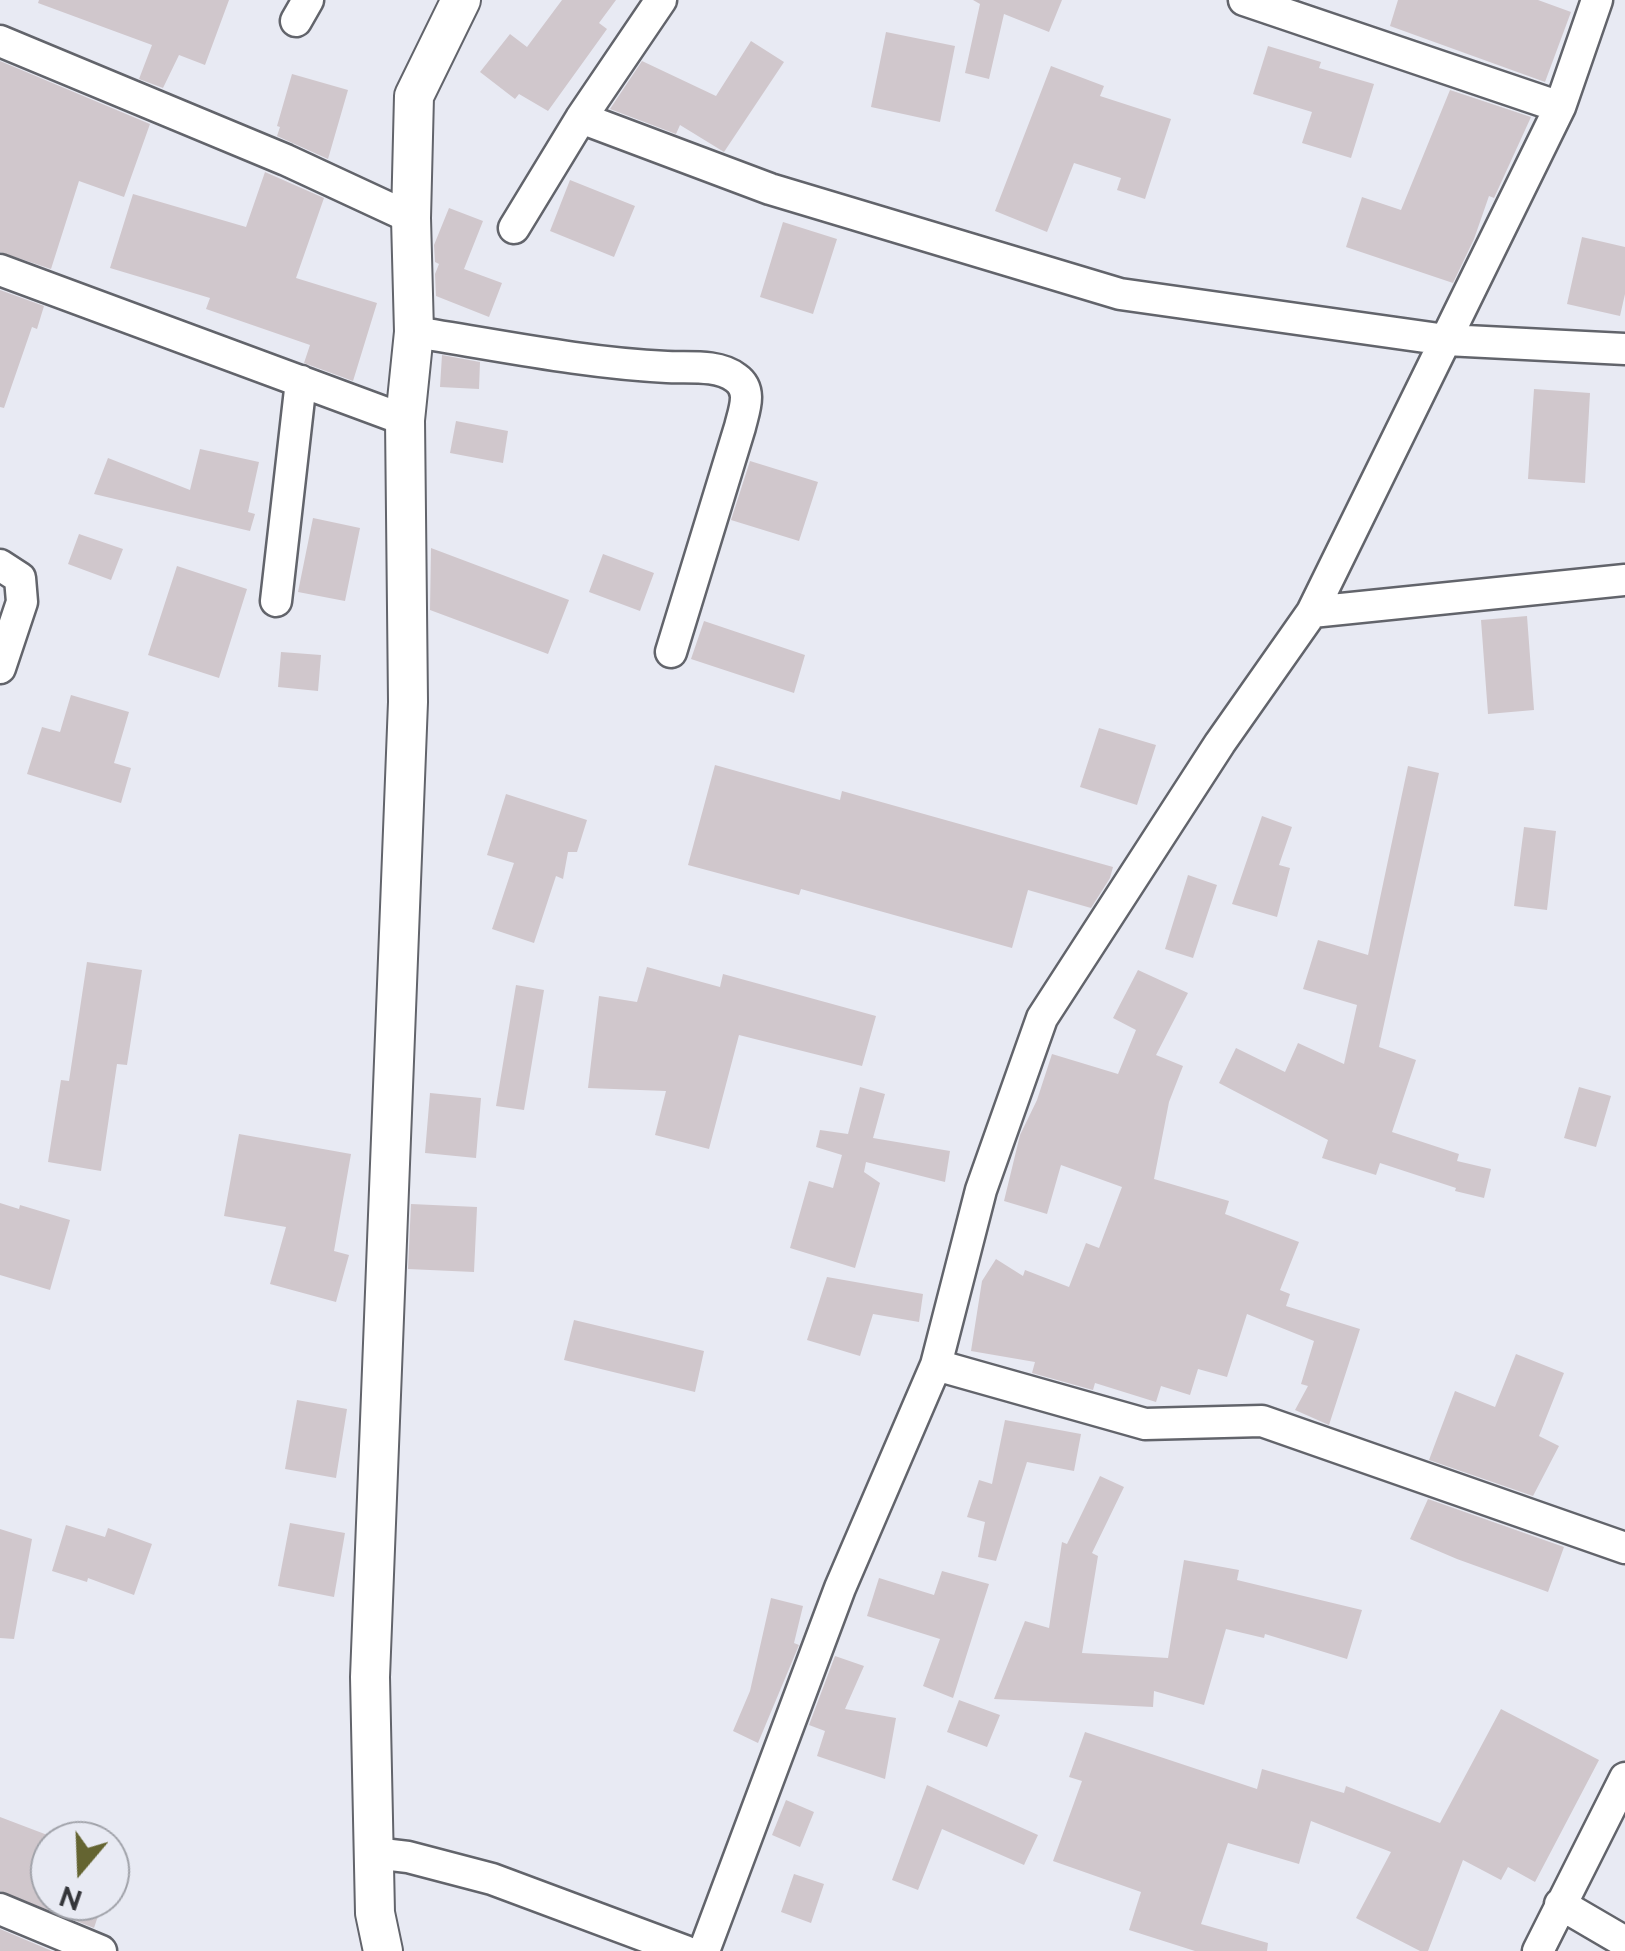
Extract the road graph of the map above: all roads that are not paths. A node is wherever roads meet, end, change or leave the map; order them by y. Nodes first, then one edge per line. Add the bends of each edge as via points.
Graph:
1 (461, 0) edge
2 (661, 0) edge
3 (1244, 0) edge
4 (1598, 0) edge
5 (0, 42) edge
6 (1560, 108) junction
7 (580, 118) junction
8 (411, 218) junction
9 (514, 228) dead end
10 (0, 270) edge
11 (414, 332) junction
12 (1446, 340) junction
13 (1625, 350) edge
14 (300, 381) junction
15 (406, 420) junction
16 (0, 565) edge
17 (1625, 580) edge
18 (276, 601) dead end
19 (1312, 612) junction
20 (671, 652) dead end
21 (0, 668) edge
22 (936, 1365) junction
23 (1625, 1548) edge
24 (1625, 1778) edge
25 (374, 1853) junction
26 (1560, 1904) junction
27 (0, 1909) edge
28 (1625, 1942) edge
29 (101, 1951) edge
30 (383, 1951) edge
31 (685, 1951) edge
32 (704, 1951) edge
33 (1538, 1951) edge

1 - 8 street via 414,96
2 - 7 street
3 - 6 street
4 - 6 street
5 - 8 street
6 - 12 street
7 - 9 street
7 - 12 street via 770,190 1120,294
8 - 11 street
10 - 14 street
11 - 15 street
11 - 20 street via 635,366 713,369 740,382 747,394 740,427
12 - 13 street
12 - 19 street
14 - 15 street
14 - 18 street
15 - 25 street via 408,702 370,1677
16 - 21 street via 20,578 23,593
17 - 19 street
19 - 22 street via 1042,1018 981,1190
22 - 23 street via 1145,1424 1262,1421
22 - 32 street via 840,1588
24 - 26 street
25 - 30 street
25 - 31 street via 492,1879
26 - 28 street
26 - 33 street
27 - 29 street

